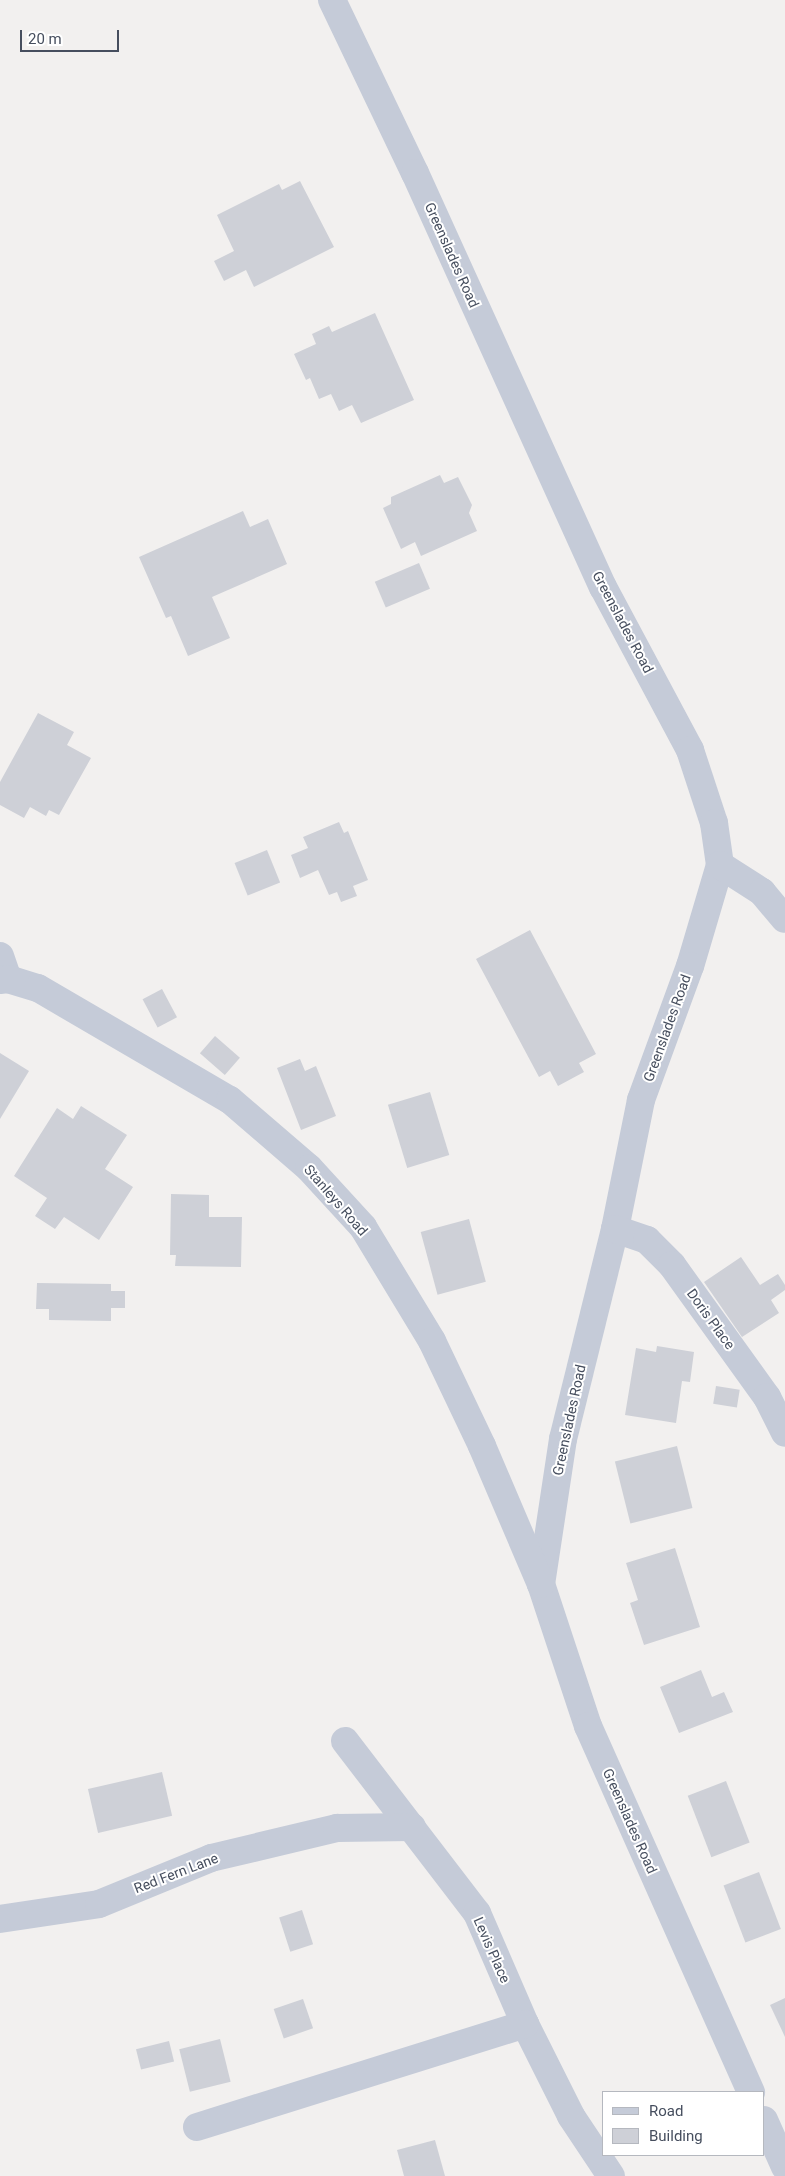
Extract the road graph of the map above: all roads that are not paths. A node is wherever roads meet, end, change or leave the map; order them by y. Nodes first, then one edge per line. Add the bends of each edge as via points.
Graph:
1 (332, 0) edge
2 (720, 864) junction
3 (785, 920) edge
4 (3, 972) edge
5 (614, 1230) junction
6 (785, 1433) edge
7 (541, 1584) junction
8 (345, 1741) dead end
9 (412, 1827) junction
10 (0, 1920) edge
11 (525, 2024) junction
12 (751, 2091) edge
13 (765, 2122) edge
14 (197, 2127) dead end
15 (785, 2168) edge
16 (611, 2176) edge

1 - 2 street, Greenslades Road via 603,587 690,750 714,823
2 - 3 street via 762,892
2 - 5 street, Greenslades Road via 690,966 641,1100
4 - 7 street, Stanleys Road via 38,988 230,1100 309,1168 363,1227 432,1341 482,1446
5 - 6 street, Doris Place via 647,1240 672,1265 768,1397
5 - 7 street, Greenslades Road via 563,1439
7 - 12 street, Greenslades Road via 588,1726
8 - 9 street, Levis Place
9 - 10 street, Red Fern Lane via 337,1828 211,1858 99,1904
9 - 11 street, Levis Place via 477,1913
11 - 14 street
11 - 16 street, Levis Place via 572,2116
13 - 15 street

